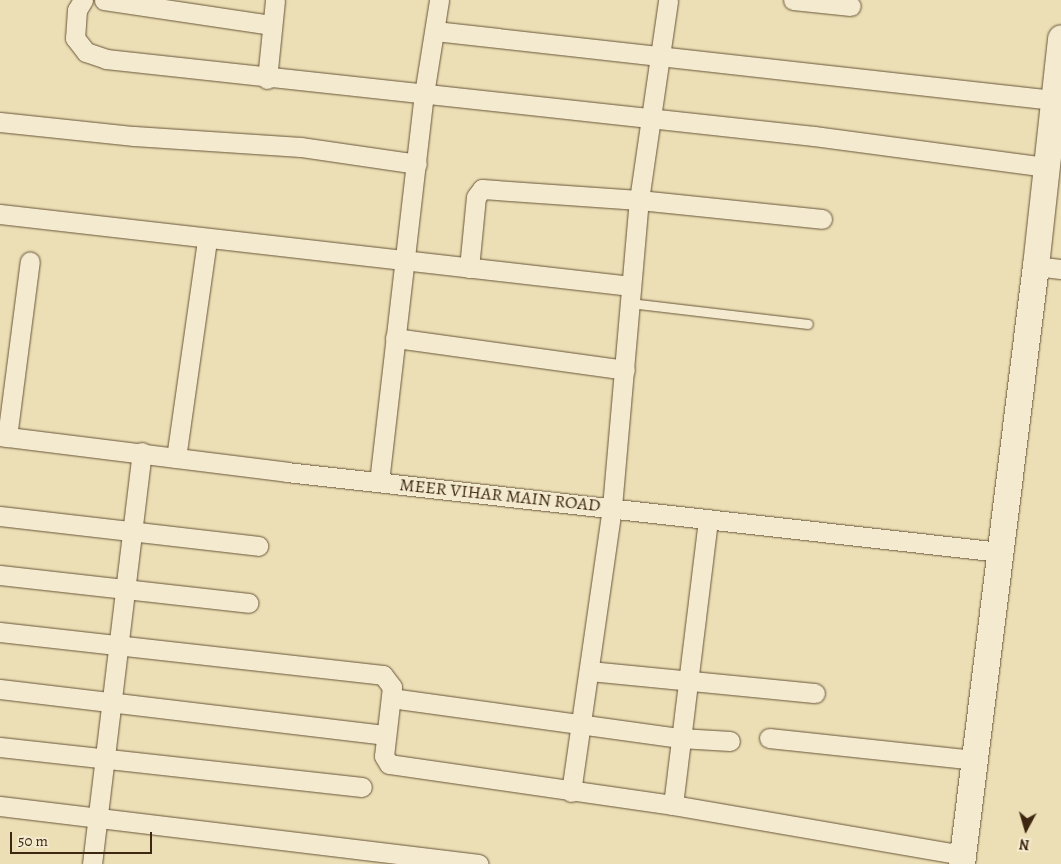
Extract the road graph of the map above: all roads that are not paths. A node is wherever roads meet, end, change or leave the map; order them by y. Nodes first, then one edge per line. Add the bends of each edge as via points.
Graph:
1 (84, 0) edge
2 (104, 0) edge
3 (275, 0) edge
4 (439, 0) edge
5 (668, 0) edge
6 (793, 0) edge
7 (851, 6) dead end
8 (272, 25) junction
9 (435, 31) junction
10 (1061, 38) edge
11 (660, 56) junction
12 (267, 79) junction
13 (424, 94) junction
14 (1053, 100) junction
15 (650, 117) junction
16 (0, 122) edge
17 (417, 164) junction
18 (1051, 180) edge
19 (639, 200) junction
20 (0, 214) edge
21 (822, 219) dead end
22 (207, 240) junction
23 (30, 261) dead end
24 (405, 262) junction
25 (1049, 267) edge
26 (469, 268) junction
27 (631, 294) junction
28 (808, 324) dead end
29 (395, 338) junction
30 (625, 370) junction
31 (4, 437) edge
32 (142, 452) junction
33 (176, 458) junction
34 (379, 482) junction
35 (612, 506) junction
36 (0, 516) edge
37 (708, 519) junction
38 (132, 533) junction
39 (258, 546) dead end
40 (1000, 552) junction
41 (0, 575) edge
42 (125, 590) junction
43 (248, 603) dead end
44 (0, 632) edge
45 (118, 645) junction
46 (589, 671) junction
47 (689, 679) junction
48 (0, 689) edge
49 (815, 693) dead end
50 (391, 698) junction
51 (112, 702) junction
52 (582, 726) junction
53 (386, 735) junction
54 (680, 738) junction
55 (768, 738) dead end
56 (730, 741) dead end
57 (0, 747) edge
58 (105, 758) junction
59 (974, 760) junction
60 (362, 788) dead end
61 (571, 792) junction
62 (673, 805) junction
63 (0, 806) edge
64 (98, 819) junction
65 (962, 859) edge
66 (92, 864) edge
67 (479, 864) edge

1 - 12 street via 77,10 75,38 93,57
2 - 8 street
3 - 8 street
4 - 9 street
5 - 11 street
6 - 7 street
8 - 12 street
9 - 11 street
9 - 13 street
10 - 14 main road
11 - 14 street
11 - 15 street
12 - 13 street
13 - 15 street
13 - 17 street
14 - 18 main road
15 - 18 street
15 - 19 street
16 - 17 street via 301,148
17 - 24 street
18 - 25 main road
19 - 21 street
19 - 26 street via 482,189 476,197
19 - 27 street
20 - 22 street
22 - 24 street
22 - 33 street
23 - 31 street
24 - 26 street
24 - 29 street
25 - 40 main road
26 - 27 street
27 - 28 lane
27 - 30 street
29 - 30 street
29 - 34 street
30 - 35 street
31 - 32 street, MEER VIHAR MAIN ROAD
32 - 33 street, MEER VIHAR MAIN ROAD
32 - 38 street
33 - 34 street, MEER VIHAR MAIN ROAD
34 - 35 street, MEER VIHAR MAIN ROAD
35 - 37 street, MEER VIHAR MAIN ROAD
35 - 46 street
36 - 38 street
37 - 40 street, MEER VIHAR MAIN ROAD
37 - 47 street
38 - 39 street
38 - 42 street
40 - 59 main road
41 - 42 street
42 - 43 street
42 - 45 street
44 - 45 street
45 - 50 street via 374,673 390,681
45 - 51 street
46 - 47 street
46 - 52 street
47 - 49 street
47 - 54 street
48 - 51 street
50 - 52 street
50 - 53 street
51 - 53 street
51 - 58 street
52 - 54 street
52 - 61 street
53 - 61 street via 384,756 389,764
54 - 56 street
54 - 62 street
55 - 59 street
57 - 58 street
58 - 60 street
58 - 64 street
59 - 65 main road
61 - 62 street
62 - 65 street
63 - 64 street
64 - 66 street
64 - 67 street

